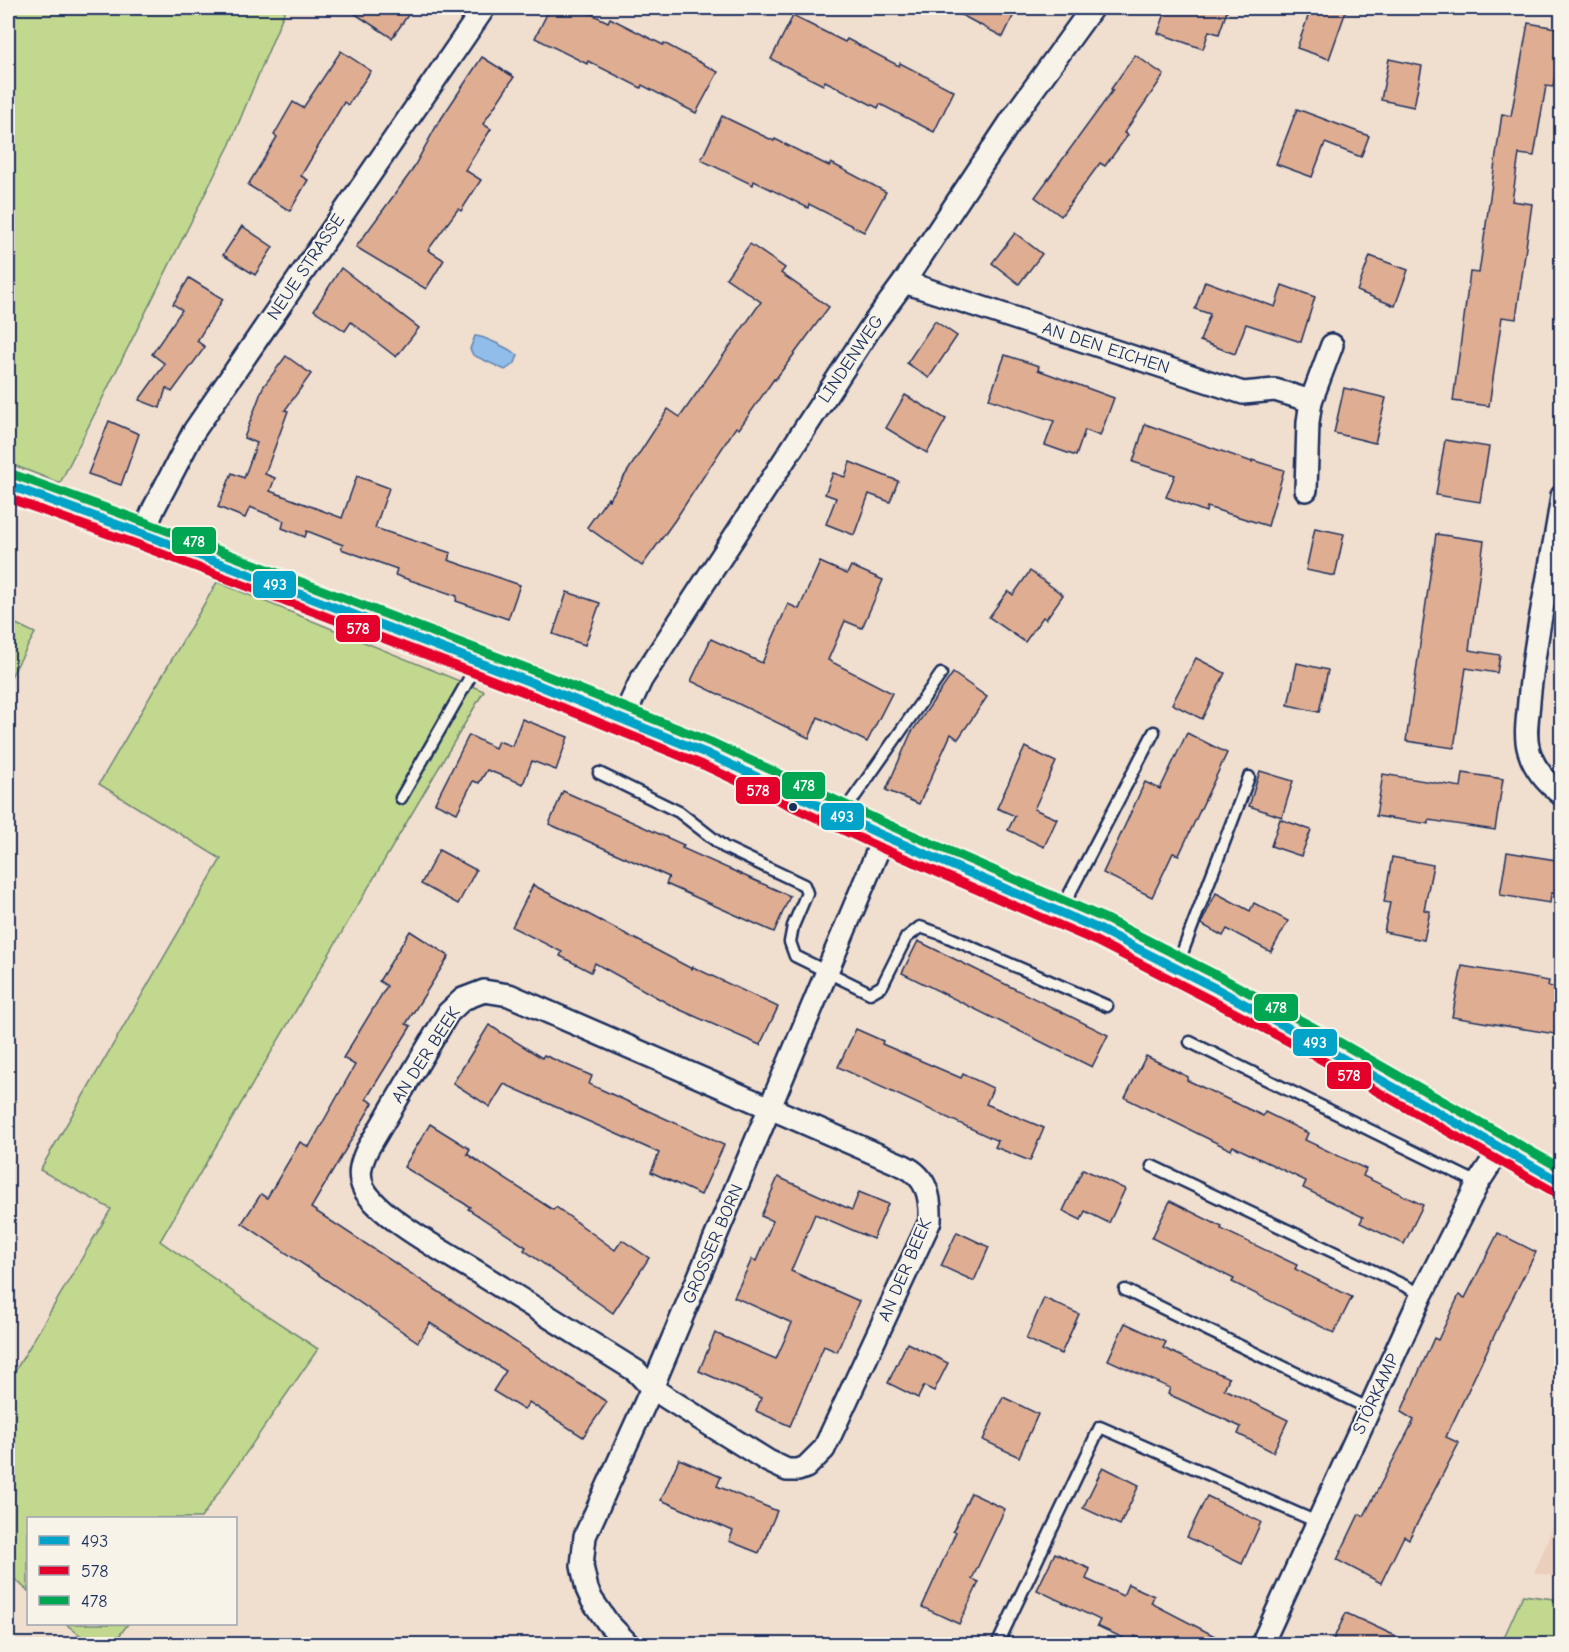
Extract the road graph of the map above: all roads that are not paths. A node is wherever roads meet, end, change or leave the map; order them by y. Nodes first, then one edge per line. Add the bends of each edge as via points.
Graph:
1 (484, 8) edge
2 (1092, 8) edge
3 (904, 282) junction
4 (1332, 345) dead end
5 (1311, 400) junction
6 (8, 485) edge
7 (1306, 490) dead end
8 (1562, 496) edge
9 (143, 534) junction
10 (478, 663) junction
11 (941, 674) dead end
12 (623, 719) junction
13 (1154, 732) dead end
14 (599, 773) dead end
15 (1249, 777) dead end
16 (1562, 795) edge
17 (401, 798) dead end
18 (841, 816) junction
19 (884, 836) junction
20 (1060, 912) junction
21 (1176, 969) junction
22 (827, 973) junction
23 (1107, 1006) dead end
24 (1190, 1042) dead end
25 (771, 1107) junction
26 (1500, 1149) junction
27 (1152, 1166) dead end
28 (1478, 1183) junction
29 (1562, 1183) edge
30 (1125, 1290) dead end
31 (1422, 1294) junction
32 (652, 1388) junction
33 (1370, 1409) junction
34 (1317, 1522) junction
35 (628, 1644) edge
36 (1001, 1644) edge
37 (1262, 1644) edge

1 - 9 street, NEUE STRASSE via 194,431
2 - 3 street, LINDENWEG via 1019,109
3 - 5 street, AN DEN EICHEN via 1243,393 1275,390
3 - 12 street, LINDENWEG via 641,680
4 - 5 street
5 - 7 street
6 - 9 main road
8 - 16 street via 1530,681 1526,730 1533,761
9 - 10 main road
10 - 12 main road
10 - 17 lane
11 - 18 lane
12 - 18 main road
13 - 20 lane
14 - 22 lane via 679,812 724,847 804,885 807,893 790,942 795,956
15 - 21 lane
18 - 19 main road
19 - 20 main road
19 - 22 street, GROSSER BORN
20 - 21 main road
21 - 26 main road via 1305,1037
22 - 23 lane via 870,993 882,986 906,938 920,927
22 - 25 street, GROSSER BORN
24 - 28 lane
25 - 32 street, GROSSER BORN
25 - 32 street, AN DER BEEK via 911,1169 926,1186 930,1221 824,1449 806,1467 787,1470 768,1461
25 - 32 street, AN DER BEEK via 509,995 484,991 463,999 448,1013 363,1159 364,1188 391,1216 636,1371
26 - 28 street, STÖRKAMP
26 - 29 main road
27 - 31 lane
28 - 31 street, STÖRKAMP
30 - 33 lane
31 - 33 street, STÖRKAMP
32 - 35 street, GROSSER BORN via 589,1522 582,1551 584,1578 592,1600
33 - 34 street, STÖRKAMP
34 - 36 lane via 1100,1427 998,1643
34 - 37 street, STÖRKAMP

